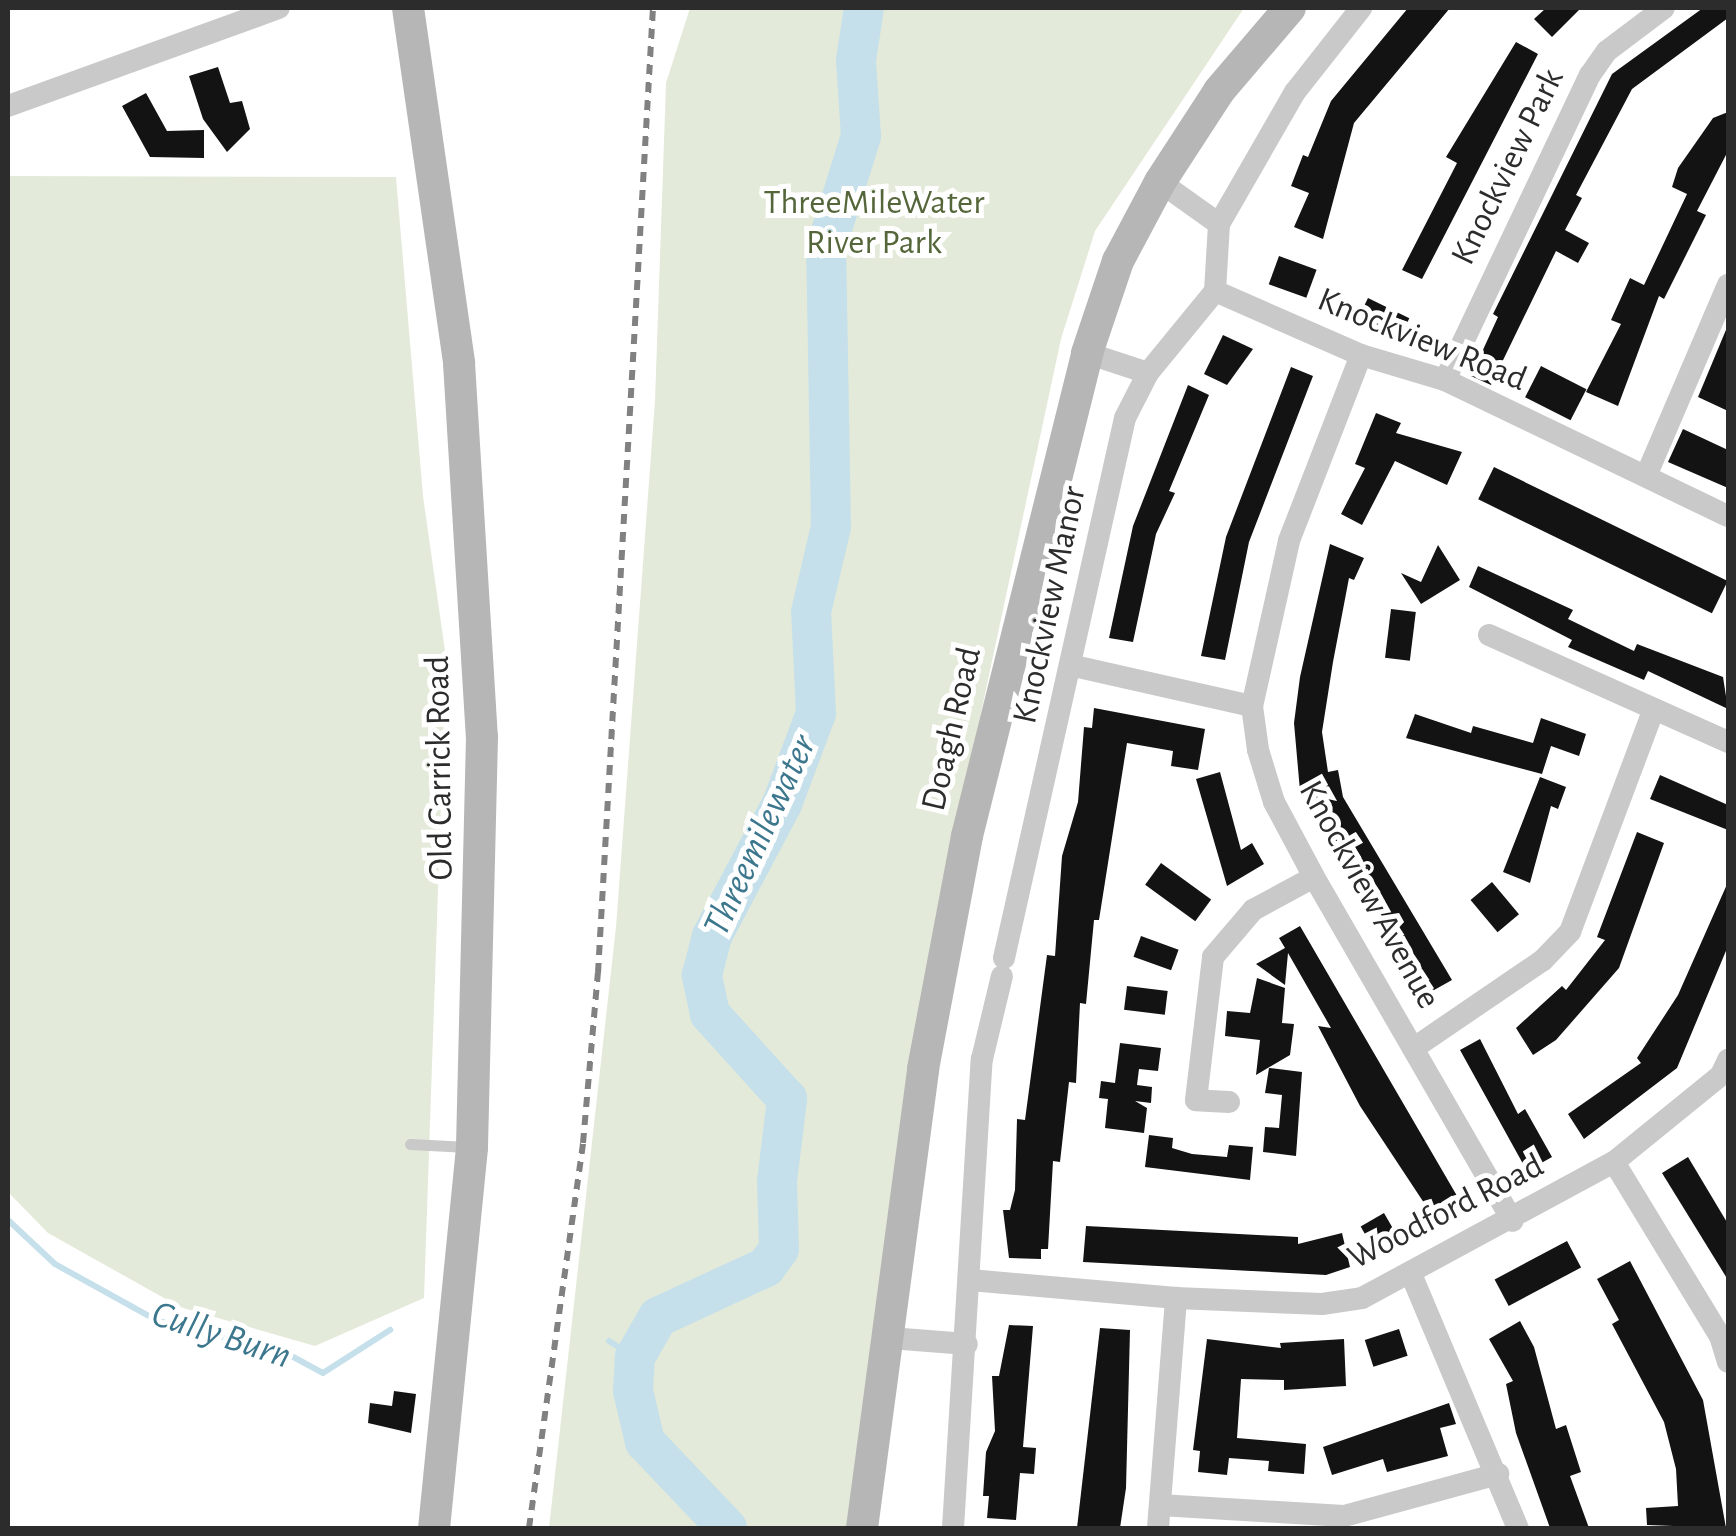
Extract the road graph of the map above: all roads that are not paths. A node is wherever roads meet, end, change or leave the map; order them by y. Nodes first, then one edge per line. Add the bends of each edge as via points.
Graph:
1 (278, 8) edge
2 (408, 8) edge
3 (1290, 8) edge
4 (1361, 8) edge
5 (1664, 8) edge
6 (8, 106) edge
7 (1160, 182) junction
8 (1219, 224) junction
9 (1728, 285) edge
10 (1215, 291) junction
11 (1087, 353) junction
12 (1361, 355) junction
13 (1148, 372) junction
14 (1445, 380) junction
15 (1646, 476) junction
16 (1728, 516) edge
17 (1488, 635) dead end
18 (1074, 666) junction
19 (1252, 706) junction
20 (1654, 709) junction
21 (1728, 742) edge
22 (1314, 877) junction
23 (1414, 1048) junction
24 (1728, 1060) edge
25 (1229, 1102) dead end
26 (410, 1144) dead end
27 (472, 1148) junction
28 (1614, 1162) junction
29 (1514, 1220) junction
30 (1411, 1274) junction
31 (970, 1280) junction
32 (1176, 1298) junction
33 (1724, 1334) edge
34 (890, 1338) junction
35 (966, 1344) junction
36 (1728, 1362) edge
37 (1498, 1474) junction
38 (1159, 1517) edge
39 (434, 1528) edge
40 (862, 1528) edge
41 (953, 1528) edge
42 (1518, 1528) edge

1 - 6 street
2 - 27 main road, Old Carrick Road via 439,197 474,526 482,909
3 - 7 main road, Doagh Road via 1219,91
4 - 8 street via 1296,92
5 - 14 street, Knockview Park via 1608,51 1590,76
7 - 8 street
7 - 11 main road, Doagh Road via 1118,261
8 - 10 street
9 - 15 street
10 - 12 street, Knockview Road
10 - 13 street, Knockview Manor
11 - 13 street
11 - 34 main road, Doagh Road via 968,836 922,1069
12 - 14 street, Knockview Road
12 - 19 street, Knockview Avenue via 1289,541
13 - 18 street, Knockview Manor via 1125,418
14 - 15 street, Knockview Road
15 - 16 street, Knockview Road
17 - 20 street
18 - 19 street
18 - 31 street, Knockview Manor via 982,1059
19 - 22 street, Knockview Avenue via 1274,802
20 - 21 street
20 - 23 street via 1570,932 1544,960
22 - 23 street, Knockview Avenue
22 - 25 street via 1252,910 1213,956 1196,1100
23 - 29 street, Knockview Avenue
24 - 28 street, Woodford Road via 1721,1075
26 - 27 lane
27 - 39 main road, Old Carrick Road
28 - 29 street, Woodford Road
28 - 33 street
29 - 30 street, Woodford Road
30 - 32 street, Woodford Road via 1362,1298 1322,1304
30 - 37 street
31 - 32 street, Woodford Road
31 - 35 street, Knockview Manor
32 - 38 street
33 - 36 street
34 - 35 street
34 - 40 main road, Doagh Road
35 - 41 street, Knockview Manor
37 - 38 street via 1344,1516
37 - 42 street

